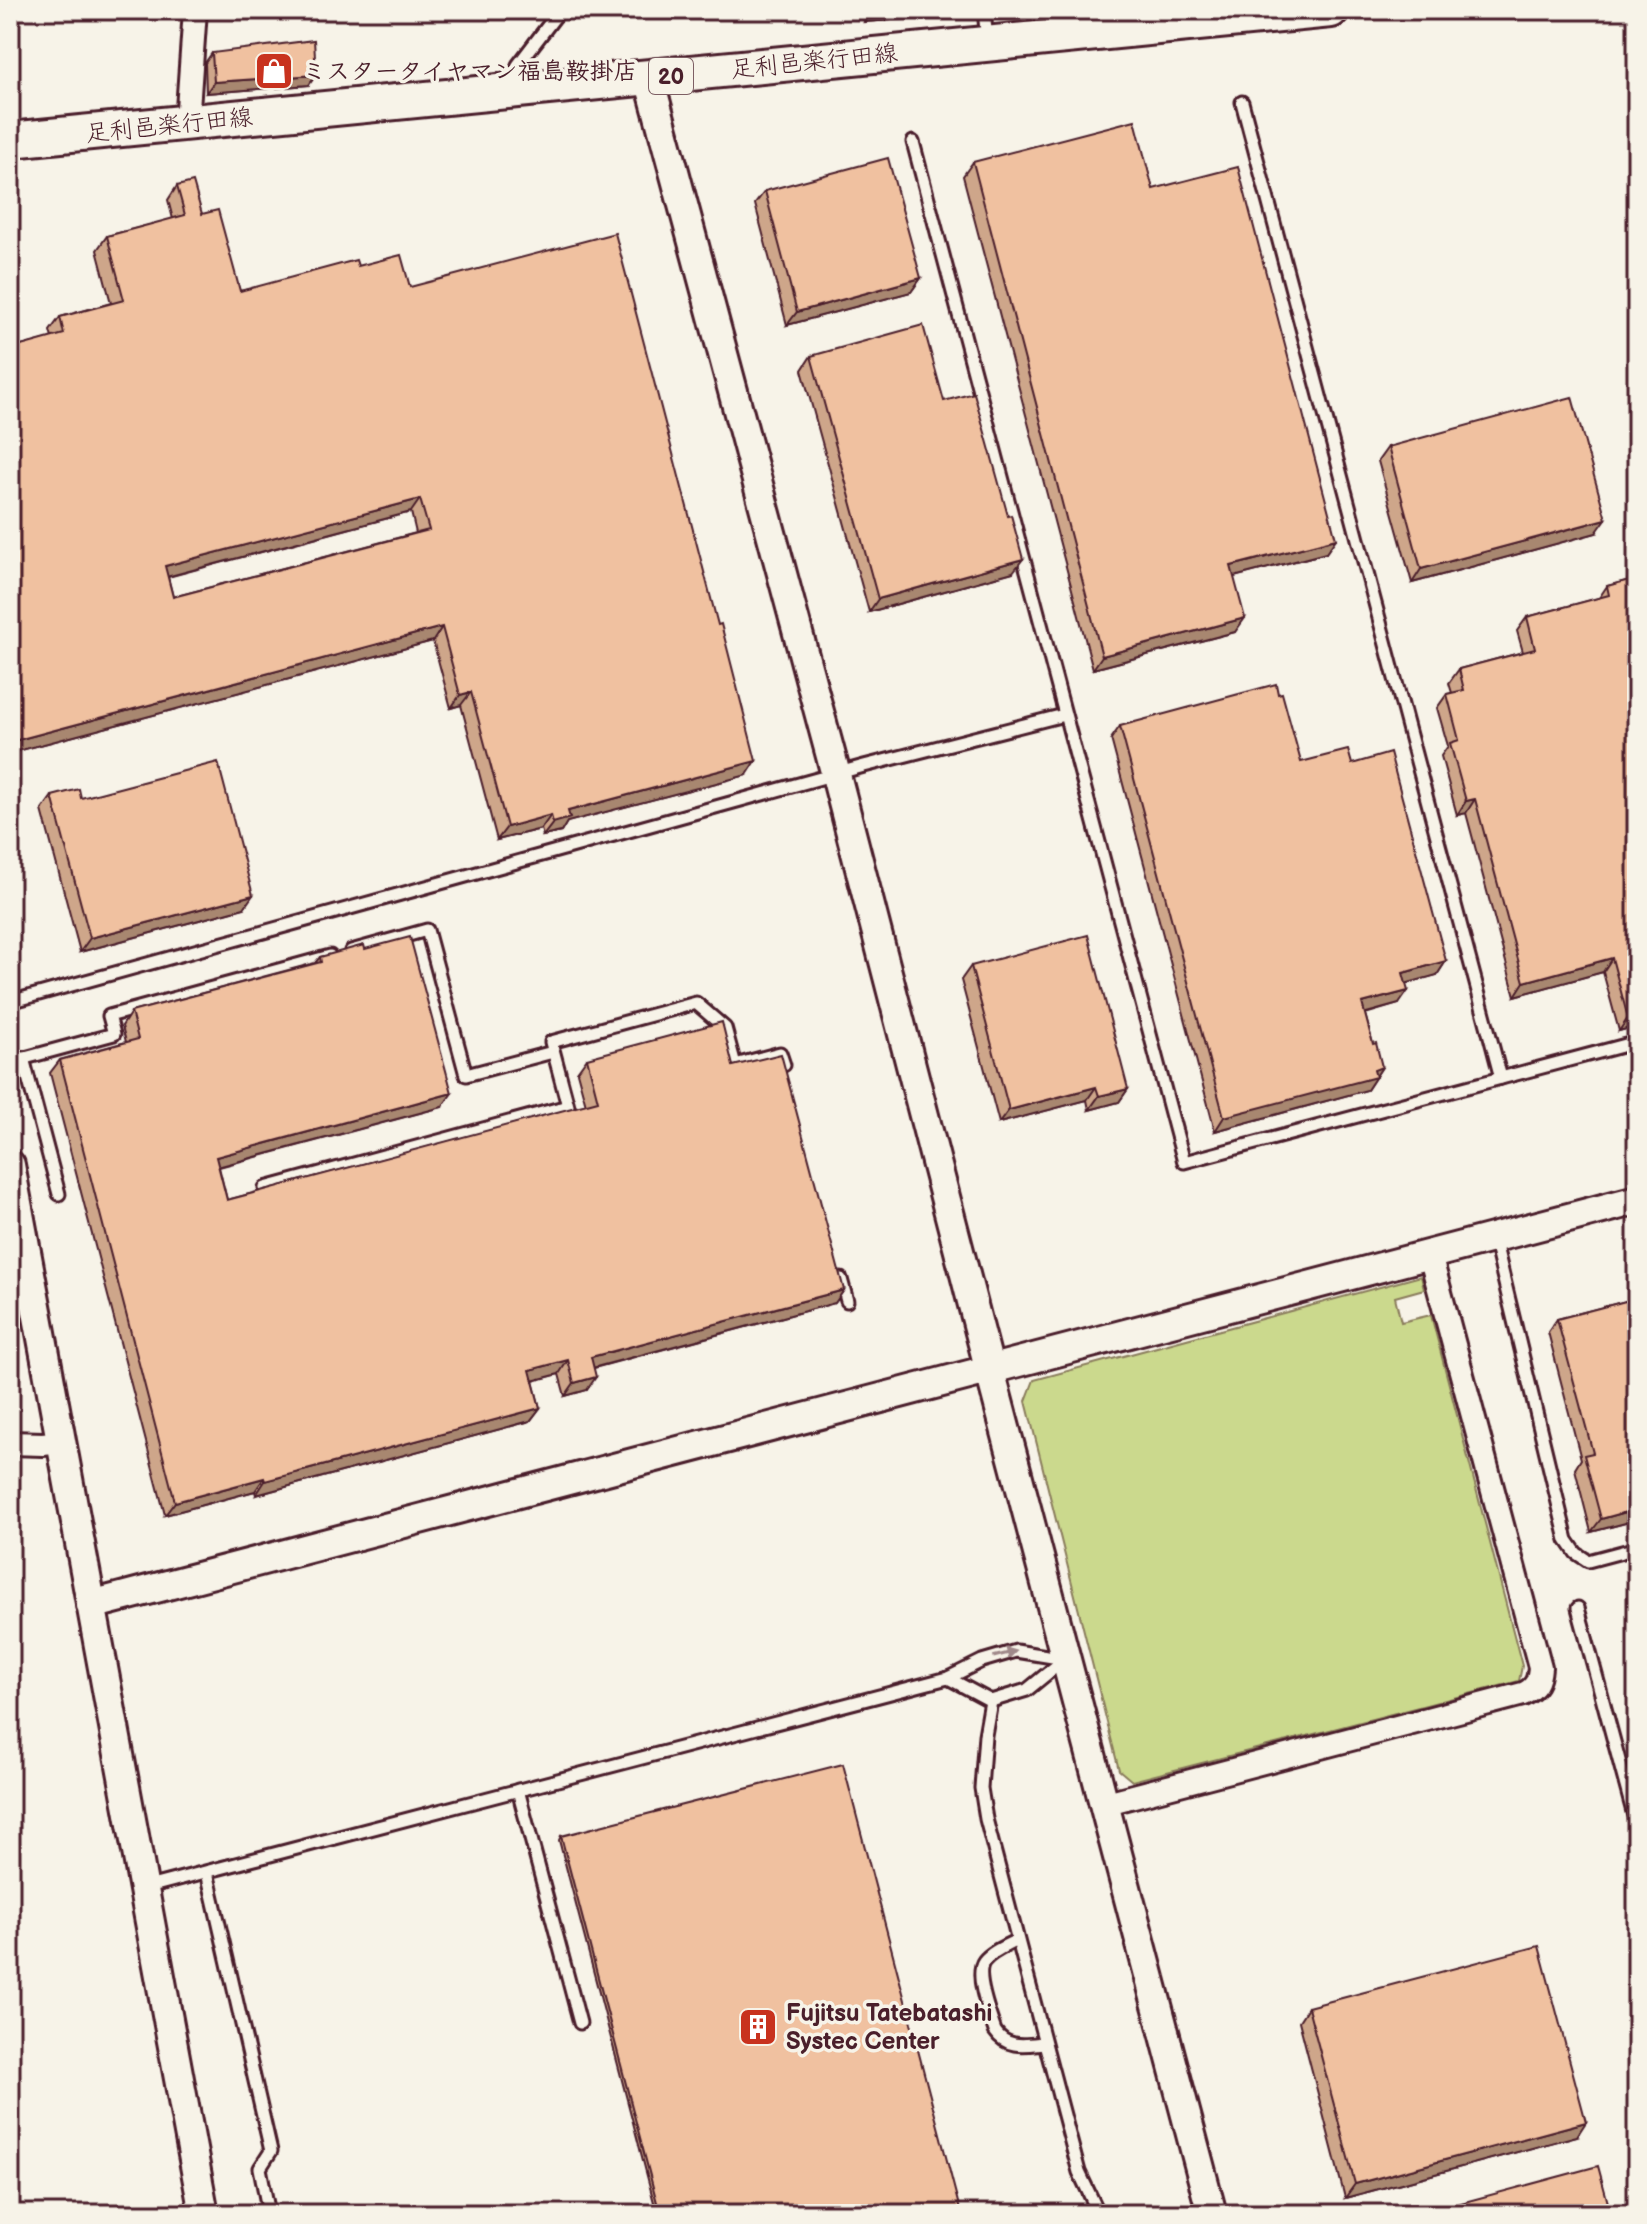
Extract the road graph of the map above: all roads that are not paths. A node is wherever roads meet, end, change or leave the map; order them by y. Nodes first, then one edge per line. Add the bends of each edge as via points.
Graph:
1 (195, 10) edge
2 (560, 10) edge
3 (1331, 10) edge
4 (986, 27) edge
5 (649, 78) junction
6 (515, 91) junction
7 (1242, 102) dead end
8 (187, 123) junction
9 (10, 140) edge
10 (913, 142) dead end
11 (1064, 715) junction
12 (836, 775) junction
13 (10, 1002) edge
14 (1637, 1042) edge
15 (553, 1052) junction
16 (23, 1058) junction
17 (10, 1062) edge
18 (1501, 1078) junction
19 (788, 1082) edge
20 (10, 1165) edge
21 (265, 1188) edge
22 (59, 1194) dead end
23 (1637, 1200) edge
24 (1494, 1238) junction
25 (1430, 1255) junction
26 (839, 1272) edge
27 (847, 1301) edge
28 (990, 1371) junction
29 (61, 1442) junction
30 (10, 1443) edge
31 (1637, 1548) edge
32 (91, 1605) junction
33 (1578, 1608) dead end
34 (1065, 1659) junction
35 (948, 1678) junction
36 (991, 1701) junction
37 (518, 1790) junction
38 (1103, 1804) junction
39 (1637, 1825) edge
40 (207, 1872) junction
41 (143, 1888) junction
42 (1017, 1940) junction
43 (580, 2023) dead end
44 (1044, 2043) junction
45 (204, 2214) edge
46 (269, 2214) edge
47 (1099, 2214) edge
48 (1212, 2214) edge

1 - 8 street
2 - 6 lane via 518,65
3 - 4 main road, 足利邑楽行田線 / 20
4 - 5 main road, 足利邑楽行田線 / 20
5 - 6 main road, 足利邑楽行田線 / 20
5 - 12 street
6 - 8 main road, 足利邑楽行田線 / 20
7 - 18 lane
8 - 9 main road, 足利邑楽行田線 / 20
10 - 11 lane
11 - 12 lane
11 - 18 lane via 1184,1162
12 - 13 lane
12 - 28 street
14 - 18 lane
15 - 16 lane via 466,1075 427,930 109,1016 114,1034
15 - 19 lane via 551,1042 696,1003 725,1028 735,1065 780,1053
15 - 21 lane via 568,1106
16 - 17 lane
16 - 22 lane
20 - 29 street
23 - 24 street
24 - 25 street
24 - 31 lane via 1567,1540 1588,1561
25 - 28 street
25 - 38 street via 1540,1667 1533,1690
26 - 27 lane
28 - 32 street
28 - 34 street
29 - 30 street
29 - 32 street
32 - 41 street
33 - 39 lane
35 -> 34 lane via 1016,1651
34 - 36 lane via 1027,1690
34 - 38 street
35 - 36 lane
35 - 37 lane
36 - 42 lane via 981,1788
37 - 40 lane
37 - 43 lane
38 - 48 street
40 - 41 lane
40 - 46 lane via 271,2151 260,2168
41 - 45 street
42 - 44 lane
42 - 44 lane via 985,1959 980,1978 1000,2039 1009,2044
44 - 47 lane via 1079,2172

